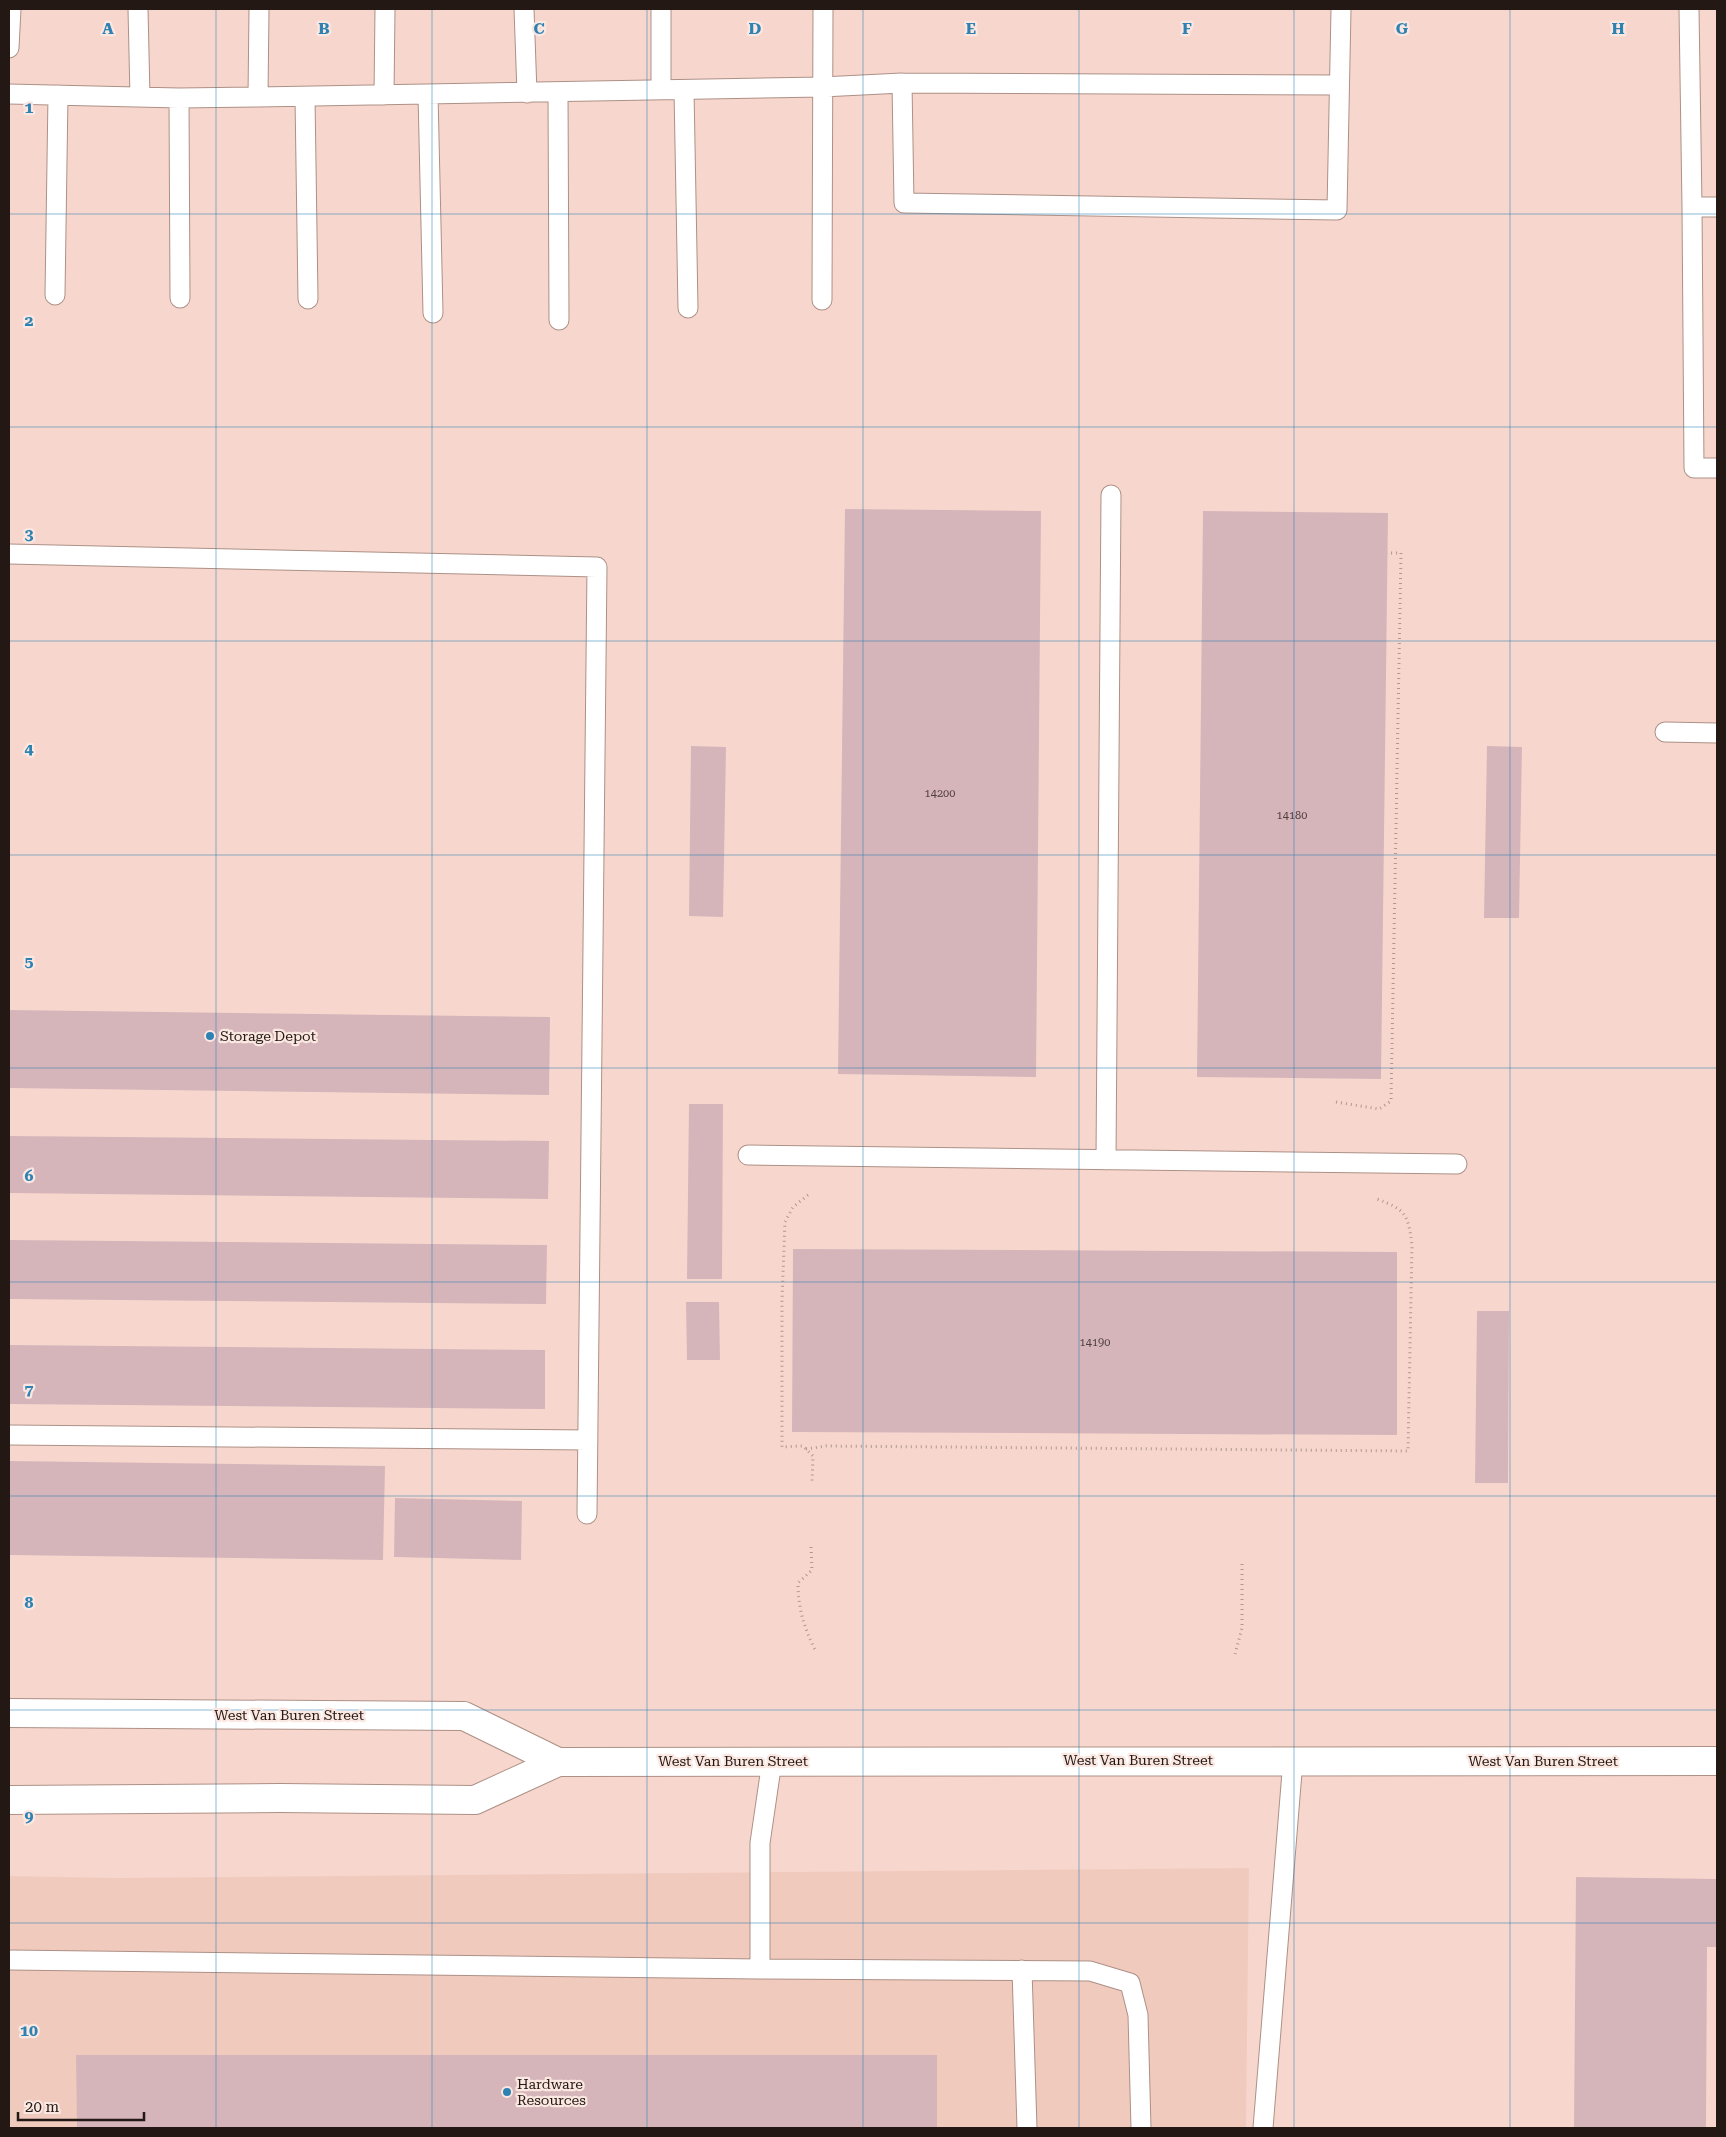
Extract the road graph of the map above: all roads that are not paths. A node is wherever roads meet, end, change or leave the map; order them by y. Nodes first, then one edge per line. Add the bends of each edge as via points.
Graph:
1 (10, 9) edge
2 (138, 9) edge
3 (259, 9) edge
4 (385, 9) edge
5 (524, 9) edge
6 (660, 9) edge
7 (823, 9) edge
8 (1340, 9) edge
9 (1689, 9) edge
10 (9, 48) edge
11 (902, 83) junction
12 (1339, 85) junction
13 (822, 88) junction
14 (661, 90) junction
15 (684, 90) junction
16 (558, 92) junction
17 (527, 93) junction
18 (9, 94) edge
19 (428, 94) junction
20 (58, 95) junction
21 (384, 95) junction
22 (305, 96) junction
23 (140, 97) junction
24 (258, 97) junction
25 (179, 98) junction
26 (1692, 207) junction
27 (1717, 207) edge
28 (55, 295) dead end
29 (180, 298) dead end
30 (308, 299) dead end
31 (822, 300) dead end
32 (688, 308) dead end
33 (433, 313) dead end
34 (559, 320) dead end
35 (1717, 468) edge
36 (1111, 494) dead end
37 (9, 554) edge
38 (1666, 732) dead end
39 (1717, 733) edge
40 (748, 1155) dead end
41 (1106, 1160) junction
42 (1458, 1164) dead end
43 (9, 1435) edge
44 (588, 1440) junction
45 (587, 1514) dead end
46 (9, 1713) edge
47 (1293, 1760) junction
48 (772, 1761) junction
49 (1717, 1761) edge
50 (558, 1762) junction
51 (9, 1800) edge
52 (9, 1960) edge
53 (760, 1970) junction
54 (1022, 1970) junction
55 (1027, 2128) edge
56 (1141, 2128) edge
57 (1263, 2128) edge

1 - 10 lane
2 - 23 lane
3 - 24 lane
4 - 21 lane
5 - 17 lane
6 - 14 lane
7 - 13 lane
8 - 12 lane
9 - 26 lane
11 - 12 lane
11 - 12 lane via 904,203 1336,210
11 - 13 lane
13 - 15 lane
13 - 31 lane
14 - 15 lane
14 - 16 lane
15 - 32 lane
16 - 17 lane
16 - 34 lane
17 - 19 lane
18 - 20 lane
19 - 21 lane
19 - 33 lane
20 - 23 lane
20 - 28 lane
21 - 22 lane
22 - 24 lane
22 - 30 lane
23 - 25 lane
24 - 25 lane
25 - 29 lane
26 - 27 lane
26 - 35 lane via 1694,468
36 - 41 lane
37 - 44 lane via 597,567
38 - 39 lane
40 - 41 lane
41 - 42 lane
43 - 44 lane
44 - 45 lane
46 - 50 main road, West Van Buren Street via 464,1716
47 - 48 main road, West Van Buren Street
47 - 49 main road, West Van Buren Street
47 - 57 lane
48 - 50 main road, West Van Buren Street
48 - 53 lane via 760,1843
50 - 51 main road, West Van Buren Street via 475,1800
52 - 53 lane
53 - 54 lane
54 - 55 lane
54 - 56 lane via 1090,1971 1130,1983 1138,2015

